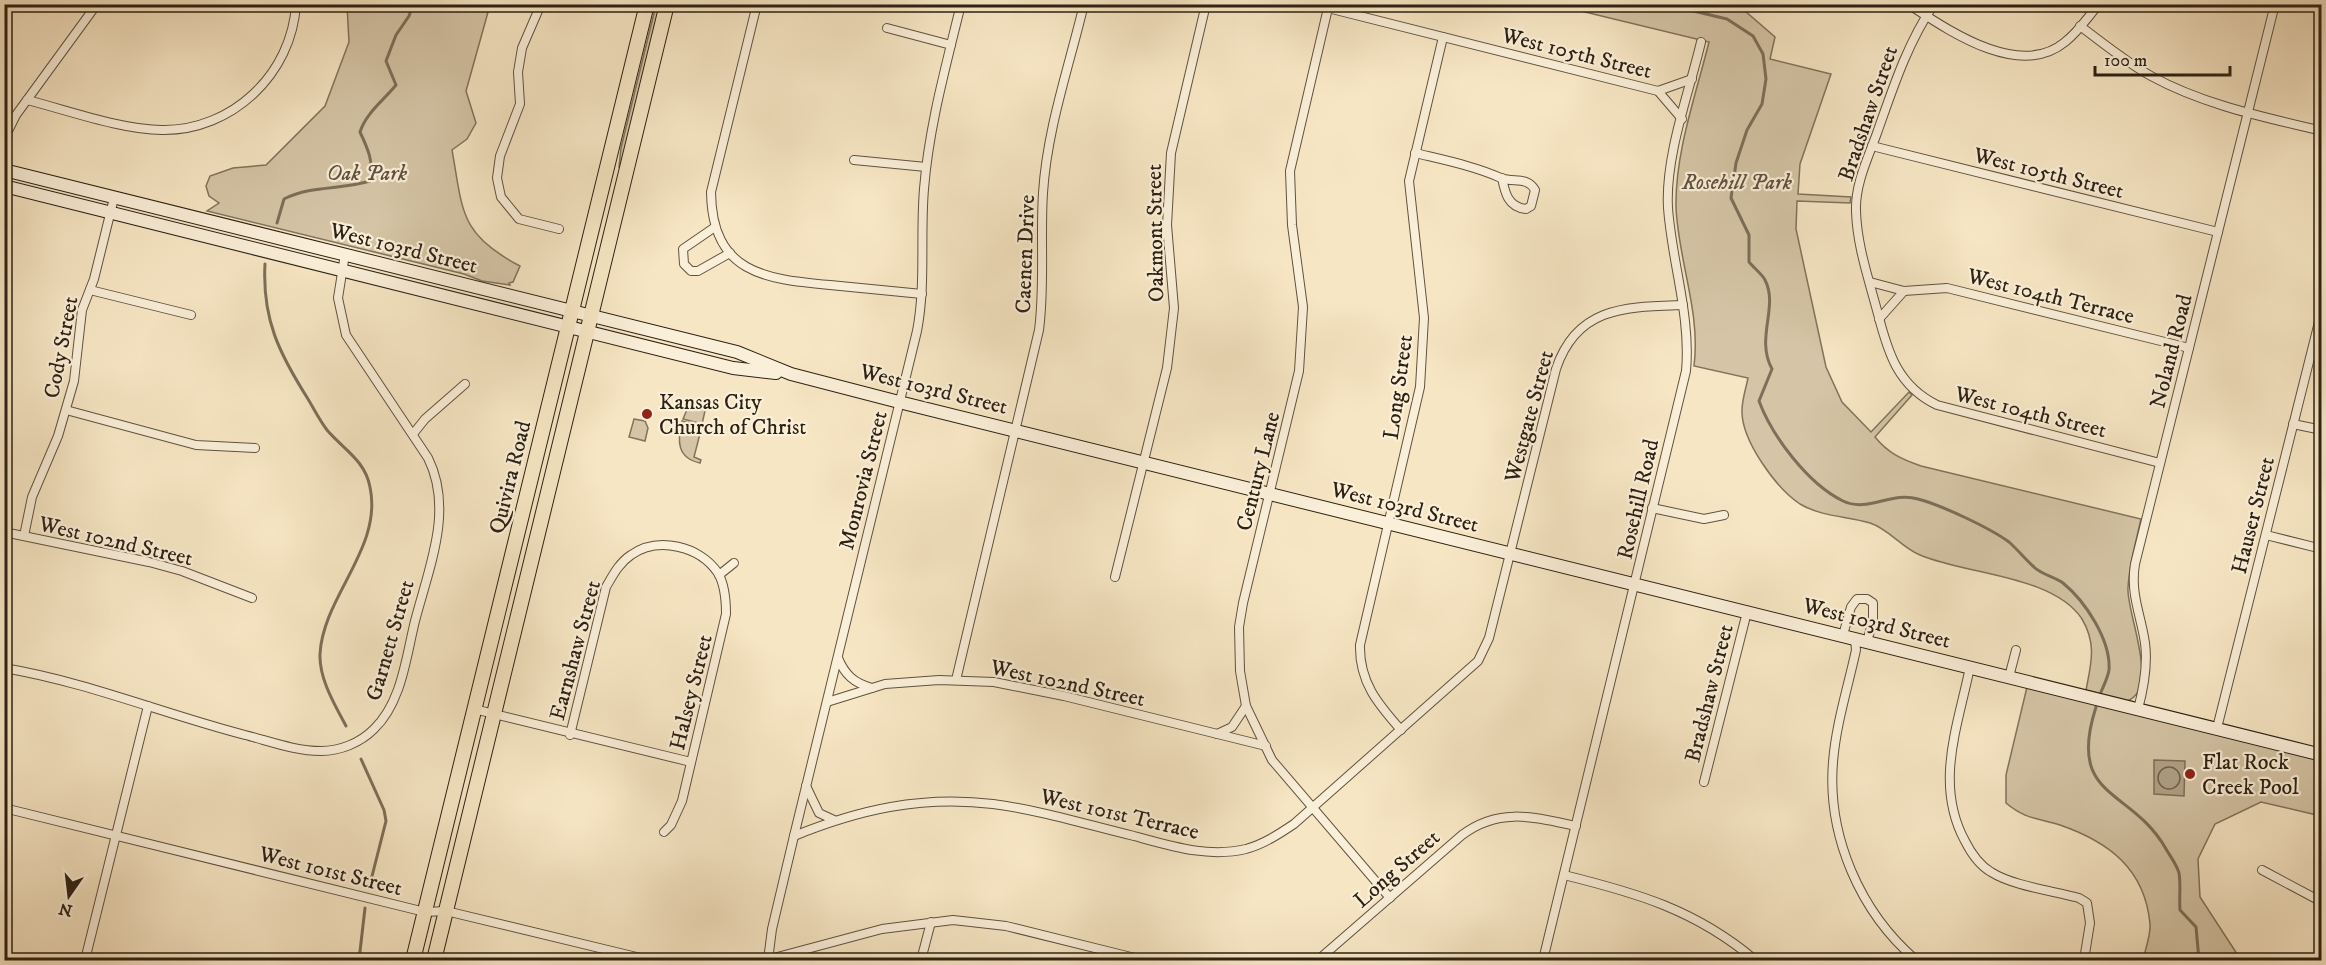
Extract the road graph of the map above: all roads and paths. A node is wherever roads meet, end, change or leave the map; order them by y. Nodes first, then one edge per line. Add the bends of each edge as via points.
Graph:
1 (97, 4) edge
2 (296, 4) edge
3 (541, 4) edge
4 (647, 4) edge
5 (667, 4) edge
6 (757, 4) edge
7 (962, 4) edge
8 (1084, 4) edge
9 (1206, 4) edge
10 (1312, 4) edge
11 (1908, 4) edge
12 (1934, 4) edge
13 (2099, 4) edge
14 (2275, 4) edge
15 (1328, 8) junction
16 (1926, 16) junction
17 (2080, 26) junction
18 (887, 28) dead end
19 (1443, 37) junction
20 (1701, 42) dead end
21 (951, 45) junction
22 (1692, 79) junction
23 (1658, 91) junction
24 (27, 100) junction
25 (2248, 113) junction
26 (1682, 119) junction
27 (2322, 131) edge
28 (4, 139) edge
29 (1872, 146) junction
30 (1415, 153) junction
31 (854, 160) dead end
32 (926, 167) junction
33 (4, 170) edge
34 (1502, 178) dead end
35 (4, 186) edge
36 (114, 198) junction
37 (110, 212) junction
38 (715, 227) junction
39 (559, 229) dead end
40 (2218, 232) junction
41 (730, 253) junction
42 (345, 254) junction
43 (341, 271) junction
44 (1870, 282) junction
45 (90, 290) junction
46 (1904, 291) junction
47 (922, 294) junction
48 (1683, 305) junction
49 (571, 310) junction
50 (2322, 310) edge
51 (590, 314) junction
52 (191, 315) dead end
53 (1879, 319) junction
54 (567, 327) junction
55 (585, 332) junction
56 (2189, 348) junction
57 (791, 374) junction
58 (1902, 376) joint
59 (465, 384) dead end
60 (900, 402) junction
61 (66, 410) junction
62 (2293, 424) junction
63 (1015, 430) junction
64 (2322, 430) edge
65 (413, 434) junction
66 (255, 448) dead end
67 (1144, 463) junction
68 (2160, 463) junction
69 (1270, 494) junction
70 (1653, 508) junction
71 (1724, 515) dead end
72 (1388, 523) junction
73 (4, 532) edge
74 (2266, 535) junction
75 (24, 536) junction
76 (2322, 549) edge
77 (1510, 553) junction
78 (734, 563) dead end
79 (719, 575) junction
80 (1115, 577) dead end
81 (1635, 584) junction
82 (252, 598) dead end
83 (1747, 612) junction
84 (1855, 639) junction
85 (2016, 650) dead end
86 (838, 658) junction
87 (1970, 667) junction
88 (4, 668) edge
89 (2009, 676) junction
90 (956, 680) junction
91 (873, 688) junction
92 (827, 702) junction
93 (148, 706) junction
94 (1246, 706) junction
95 (2138, 709) junction
96 (474, 710) junction
97 (494, 714) junction
98 (2217, 728) junction
99 (1401, 730) junction
100 (1217, 734) junction
101 (570, 735) junction
102 (1266, 746) junction
103 (2322, 755) edge
104 (691, 762) junction
105 (1704, 782) dead end
106 (806, 786) junction
107 (4, 808) edge
108 (1312, 808) junction
109 (834, 820) junction
110 (1576, 826) junction
111 (664, 832) dead end
112 (115, 835) junction
113 (794, 836) junction
114 (2262, 870) dead end
115 (1564, 875) junction
116 (1390, 898) junction
117 (2322, 902) edge
118 (446, 911) junction
119 (425, 912) junction
120 (931, 922) junction
121 (85, 960) edge
122 (413, 960) edge
123 (434, 960) edge
124 (649, 960) edge
125 (767, 960) edge
126 (921, 960) edge
127 (1143, 960) edge
128 (1318, 960) edge
129 (1543, 960) edge
130 (1755, 960) edge
131 (1916, 960) edge
132 (2084, 960) edge

1 - 24 street
2 - 24 street via 290,39 266,82 241,105 205,123 183,129 149,129
3 - 39 street via 522,48 518,72 520,104 497,166 498,187 519,219
4 - 49 main road, Quivira Road
5 - 51 main road, Quivira Road
6 - 38 street via 711,192
7 - 21 street, Monrovia Street
8 - 63 street, Caenen Drive via 1047,159 1042,221 1043,300
9 - 67 street, Oakmont Street via 1171,153 1167,195 1173,278 1172,340
10 - 15 street, West 105th Street
11 - 16 street
12 - 16 street, Bradshaw Street
13 - 17 street
14 - 25 street, Noland Road
15 - 19 street, West 105th Street
15 - 69 street, Century Lane via 1290,171 1292,225 1302,285 1303,338
16 - 17 street via 1982,47 2018,55 2050,50 2064,43
16 - 29 street, Bradshaw Street via 1910,44
17 - 25 street via 2150,75 2212,103
18 - 21 street
19 - 23 street, West 105th Street
19 - 30 street, Long Street
20 - 22 street, Rosehill Road
21 - 32 street, Monrovia Street
22 - 23 street, West 105th Street
22 - 26 street, Rosehill Road
23 - 26 street, West 105th Street
24 - 28 street
25 - 27 street
25 - 40 street, Noland Road
26 - 48 street, Rosehill Road via 1671,164 1668,207
29 - 40 street, West 105th Street
29 - 44 street, Bradshaw Street via 1860,180 1856,211
30 - 34 street
30 - 72 street, Long Street via 1408,190 1420,272 1423,356 1415,417
31 - 32 street
32 - 47 street, Monrovia Street
33 - 36 main road, West 103rd Street
35 - 37 main road, West 103rd Street
36 - 37 street, Cody Street
36 - 42 main road, West 103rd Street
37 - 43 main road, West 103rd Street
37 - 45 street, Cody Street
38 - 41 street
38 - 41 street via 683,249 684,264 691,271 698,271
40 - 56 street, Noland Road
41 - 47 street via 751,270 784,281
42 - 43 street, Garnett Street
42 - 49 main road, West 103rd Street
43 - 54 main road, West 103rd Street
43 - 65 street, Garnett Street via 338,298 346,335
44 - 46 street, West 104th Terrace
44 - 53 street, Bradshaw Street
45 - 52 street
45 - 61 street, Cody Street via 82,310 77,367
46 - 53 street
46 - 56 street, West 104th Terrace via 1947,288
47 - 60 street, Monrovia Street
48 - 70 street, Rosehill Road via 1688,346 1686,371
48 - 77 street, Westgate Street via 1626,308 1603,314 1569,340 1556,369
49 - 51 main road, West 103rd Street
49 - 54 main road, Quivira Road
50 - 62 street, Hauser Street
51 - 55 main road, Quivira Road
51 - 57 main road, West 103rd Street via 737,352
53 - 58 street, Bradshaw Street via 1887,350
54 - 55 main road, West 103rd Street
54 - 96 main road, Quivira Road
55 - 57 main road, West 103rd Street via 733,368
55 - 97 main road, Quivira Road
56 - 68 street, Noland Road
57 - 60 main road, West 103rd Street
58 - 68 street, West 104th Street via 1921,396 1953,411
59 - 65 street via 424,419
60 - 63 main road, West 103rd Street
60 - 86 street, Monrovia Street
61 - 66 street via 196,446
61 - 75 street, Cody Street via 32,497
62 - 64 street
62 - 74 street, Hauser Street
63 - 67 main road, West 103rd Street
63 - 90 street, Caenen Drive
65 - 93 street, Garnett Street via 436,473 441,513 395,697 373,731 345,747 311,751 216,728
67 - 69 main road, West 103rd Street
67 - 80 street, Oakmont Street
68 - 95 street, Noland Road via 2133,577 2134,604 2146,656
69 - 72 main road, West 103rd Street
69 - 94 street, Century Lane via 1239,627
70 - 71 street via 1704,519
70 - 81 street, Rosehill Road
72 - 77 main road, West 103rd Street
72 - 99 street, Long Street via 1360,654 1367,686
73 - 75 street, West 102nd Street
74 - 76 street
74 - 98 street, Hauser Street
75 - 82 street, West 102nd Street via 149,562
77 - 81 main road, West 103rd Street
77 - 99 street, West 101st Terrace via 1489,638 1478,661
78 - 79 street
79 - 101 street, Earnshaw Street via 703,558 674,546 654,546 630,555 617,567 606,587
79 - 104 street, Halsey Street via 726,598 724,628
81 - 83 main road, West 103rd Street
81 - 110 street, Rosehill Road
83 - 84 main road, West 103rd Street
83 - 105 street, Bradshaw Street
84 - 87 main road, West 103rd Street
84 - 131 street via 1856,650 1836,737 1836,818 1856,882 1884,928
85 - 89 street
86 - 91 street via 844,672 858,684
86 - 92 street, Monrovia Street
87 - 89 main road, West 103rd Street
87 - 132 street via 1948,777 1959,831 1975,857 1992,873 2087,903 2090,923
88 - 93 street
89 - 95 main road, West 103rd Street
90 - 91 street, West 102nd Street via 920,680
90 - 100 street, West 102nd Street via 1020,686
91 - 92 street, West 102nd Street
92 - 106 street, Monrovia Street
93 - 112 street
94 - 100 street via 1232,727
94 - 102 street, Century Lane
95 - 98 main road, West 103rd Street
96 - 97 street
96 - 119 main road, Quivira Road
97 - 101 street
97 - 118 main road, Quivira Road
98 - 103 main road, West 103rd Street
99 - 108 street, West 101st Terrace
100 - 102 street, West 102nd Street
101 - 104 street
102 - 108 street, Century Lane via 1272,760
104 - 111 street, Halsey Street via 677,814
106 - 109 street via 819,813
106 - 113 street, Monrovia Street
107 - 112 street, West 101st Street
108 - 109 street, West 101st Terrace via 1265,842 1216,852 1183,848 1027,810 957,801 899,804
108 - 116 street, Century Lane
109 - 113 street, West 101st Terrace
110 - 115 street, Rosehill Road
110 - 116 street, Long Street via 1522,815 1486,820 1462,835
112 - 119 street, West 101st Street
112 - 121 street
113 - 125 street, Monrovia Street
114 - 117 street
115 - 129 street, Rosehill Road
115 - 130 street via 1663,903 1720,933
116 - 128 street, Long Street
118 - 119 street, West 101st Street
118 - 123 main road, Quivira Road
118 - 124 street, West 101st Street
119 - 122 main road, Quivira Road
120 - 125 street via 882,929
120 - 126 street
120 - 127 street via 983,922

